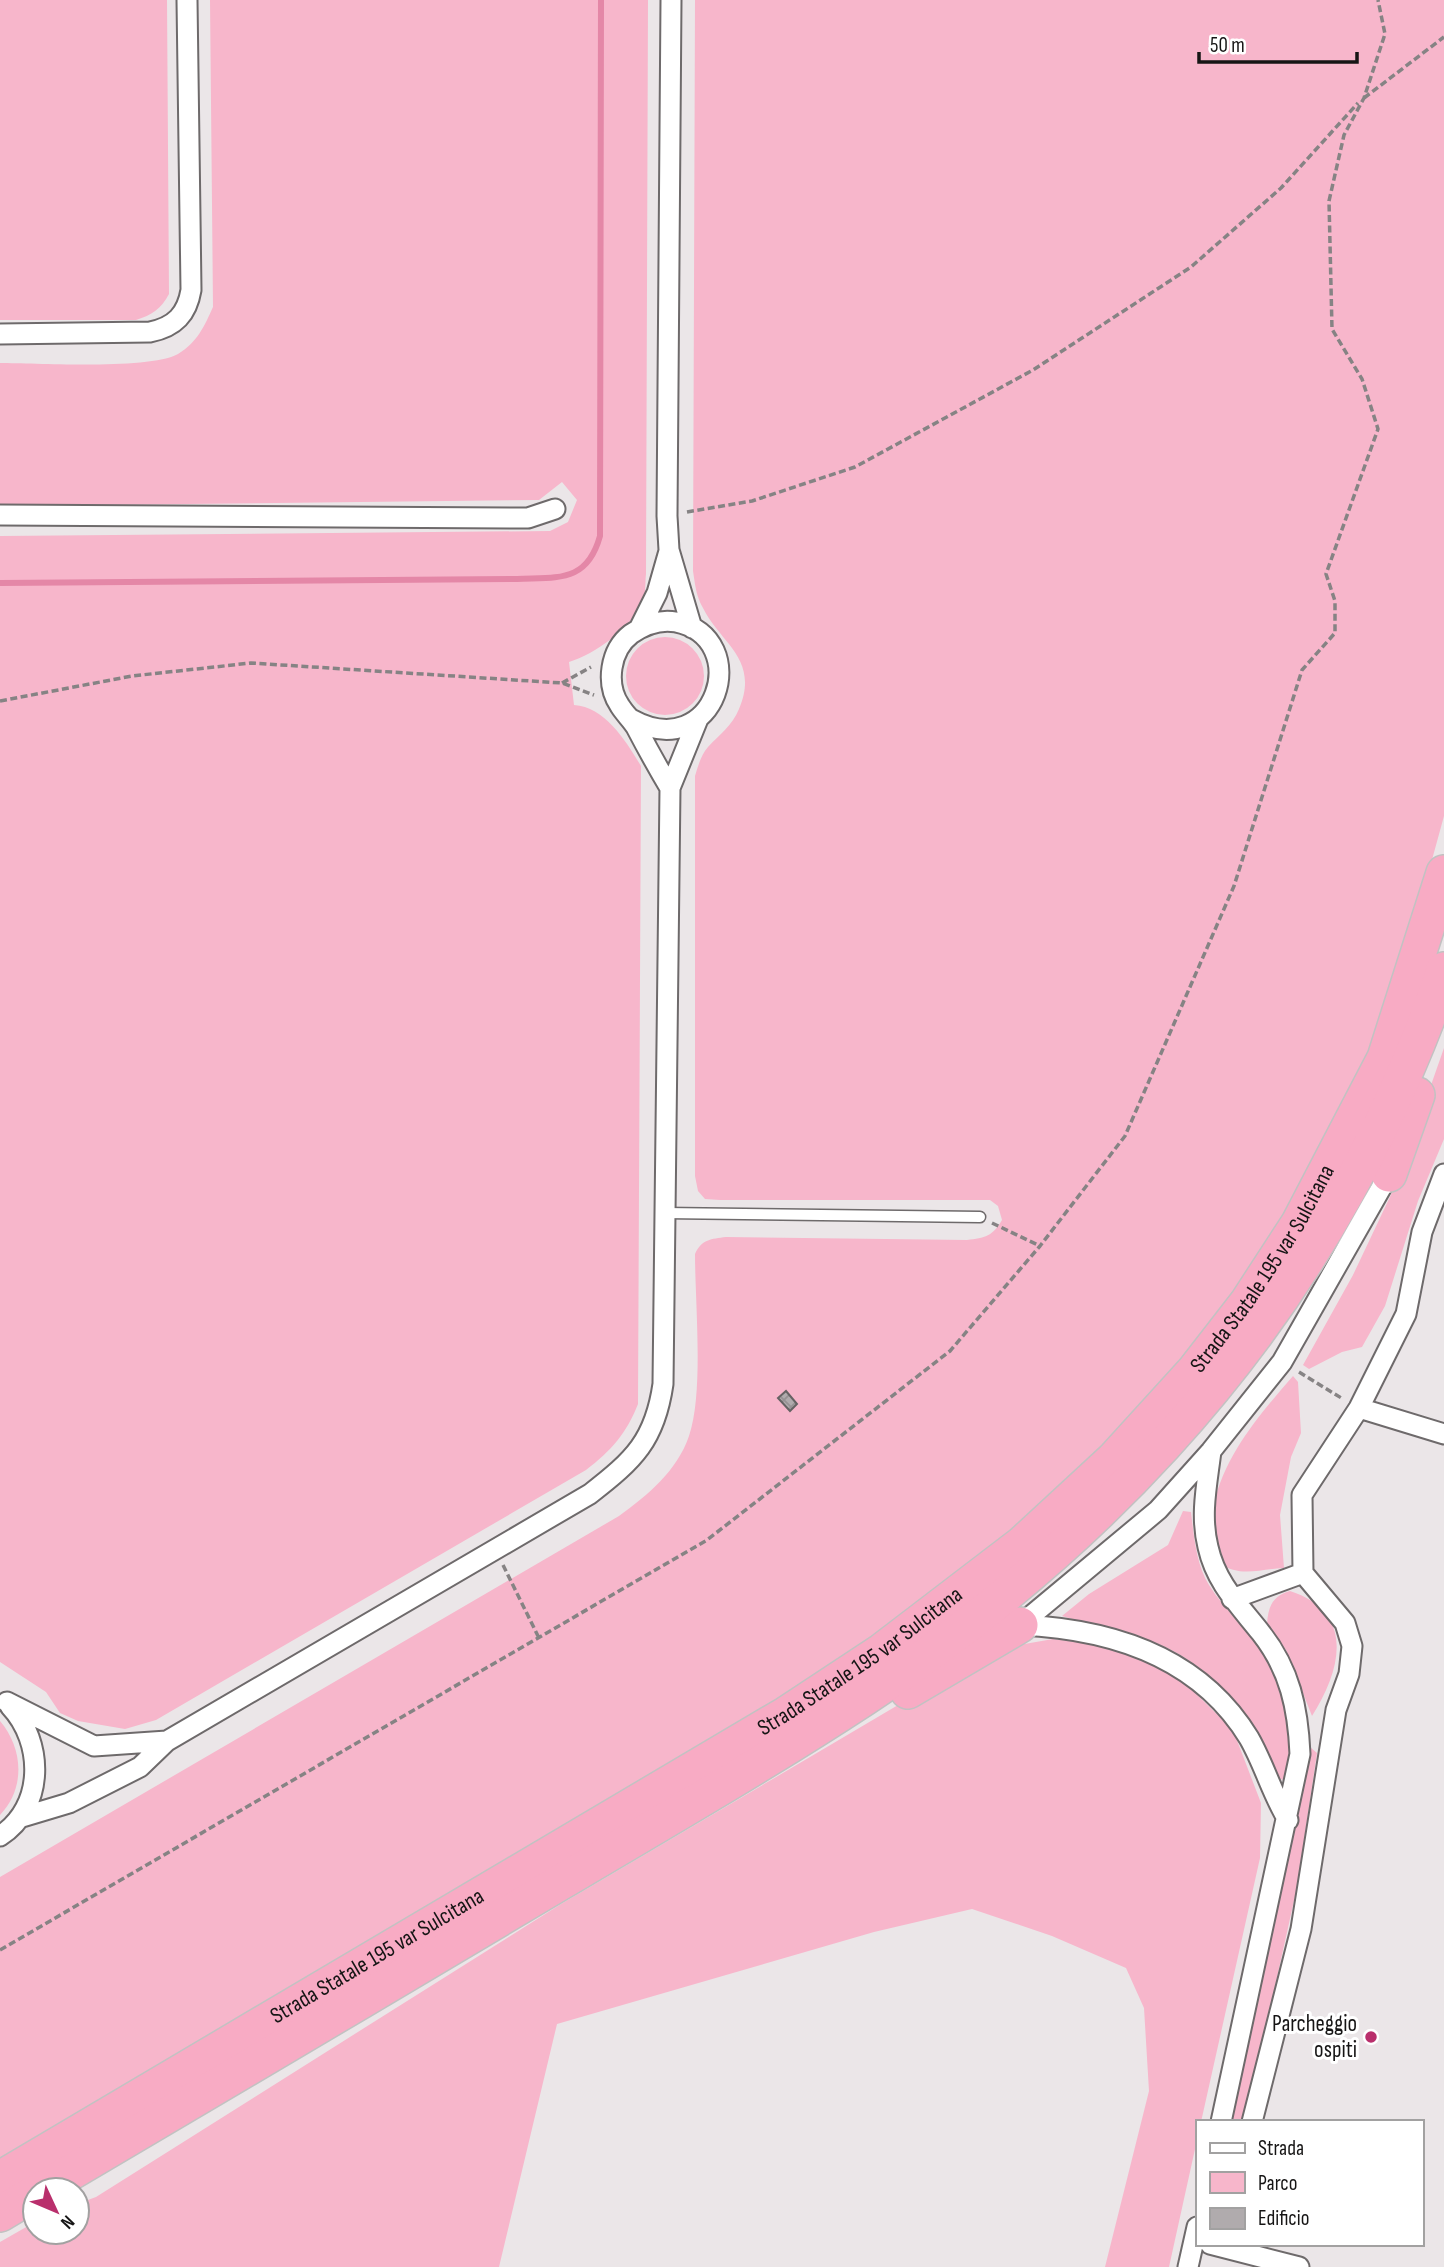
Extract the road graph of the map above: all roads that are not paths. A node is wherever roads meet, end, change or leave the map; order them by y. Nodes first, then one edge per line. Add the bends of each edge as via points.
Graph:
1 (187, 0) edge
2 (671, 0) edge
3 (0, 334) edge
4 (555, 509) dead end
5 (0, 516) edge
6 (669, 550) junction
7 (640, 627) junction
8 (692, 628) junction
9 (625, 712) junction
10 (698, 719) junction
11 (670, 788) junction
12 (1444, 873) edge
13 (1444, 970) edge
14 (1444, 1019) edge
15 (1389, 1174) joint
16 (1444, 1174) edge
17 (664, 1213) junction
18 (980, 1217) road end
19 (1359, 1408) junction
20 (1444, 1434) edge
21 (1211, 1451) junction
22 (1303, 1573) junction
23 (1232, 1599) junction
24 (1020, 1625) junction
25 (868, 1696) junction
26 (4, 1699) edge
27 (167, 1741) junction
28 (19, 1818) junction
29 (1288, 1820) junction
30 (0, 1836) edge
31 (1221, 2120) edge
32 (1253, 2120) edge
33 (65, 2176) edge
34 (0, 2179) edge
35 (21, 2201) edge
36 (0, 2214) edge
37 (1203, 2246) edge
38 (1225, 2246) edge
39 (1188, 2267) edge
40 (1299, 2267) edge

1 - 3 street via 191,290 183,314 163,330 150,332
2 - 6 street
4 - 5 street via 528,518
6 - 7 street via 657,593
6 - 8 street
7 - 8 street via 666,622
7 - 9 street via 616,653 611,671 612,689
8 - 10 street via 716,654 720,672 711,706
9 - 10 street via 647,728 665,731
9 - 11 street
10 - 11 street
11 - 17 street
12 - 34 highway, Strada Statale 195 var Sulcitana via 1385,1058 1299,1223 1247,1303 1195,1370 1114,1459 1022,1544 882,1651 785,1715
13 - 25 highway, Strada Statale 195 var Sulcitana via 1409,1067 1365,1159 1280,1303 1219,1384 1161,1451 1096,1515 962,1627
14 - 15 highway
15 - 21 street via 1282,1362
16 - 19 street via 1422,1232 1406,1314
17 - 18 lane
17 - 27 street via 663,1384 658,1414 646,1442 623,1468 590,1494
19 - 20 street
19 - 22 street via 1302,1494
21 - 23 street via 1203,1512 1206,1536 1223,1587
21 - 24 street via 1158,1510
22 - 23 street
22 - 32 street via 1345,1623 1352,1646 1336,1710 1301,1929
23 - 29 street via 1263,1635 1288,1677 1298,1713 1300,1754
24 - 25 highway via 898,1697
24 - 29 street via 1061,1627 1128,1641 1192,1675 1220,1700 1244,1731
25 - 33 highway, Strada Statale 195 var Sulcitana
26 - 27 street via 94,1746
26 - 28 street via 28,1731 36,1767 34,1785
27 - 28 street via 140,1767 69,1803
28 - 30 street
29 - 31 street
35 - 36 highway
37 - 39 street
38 - 40 street

